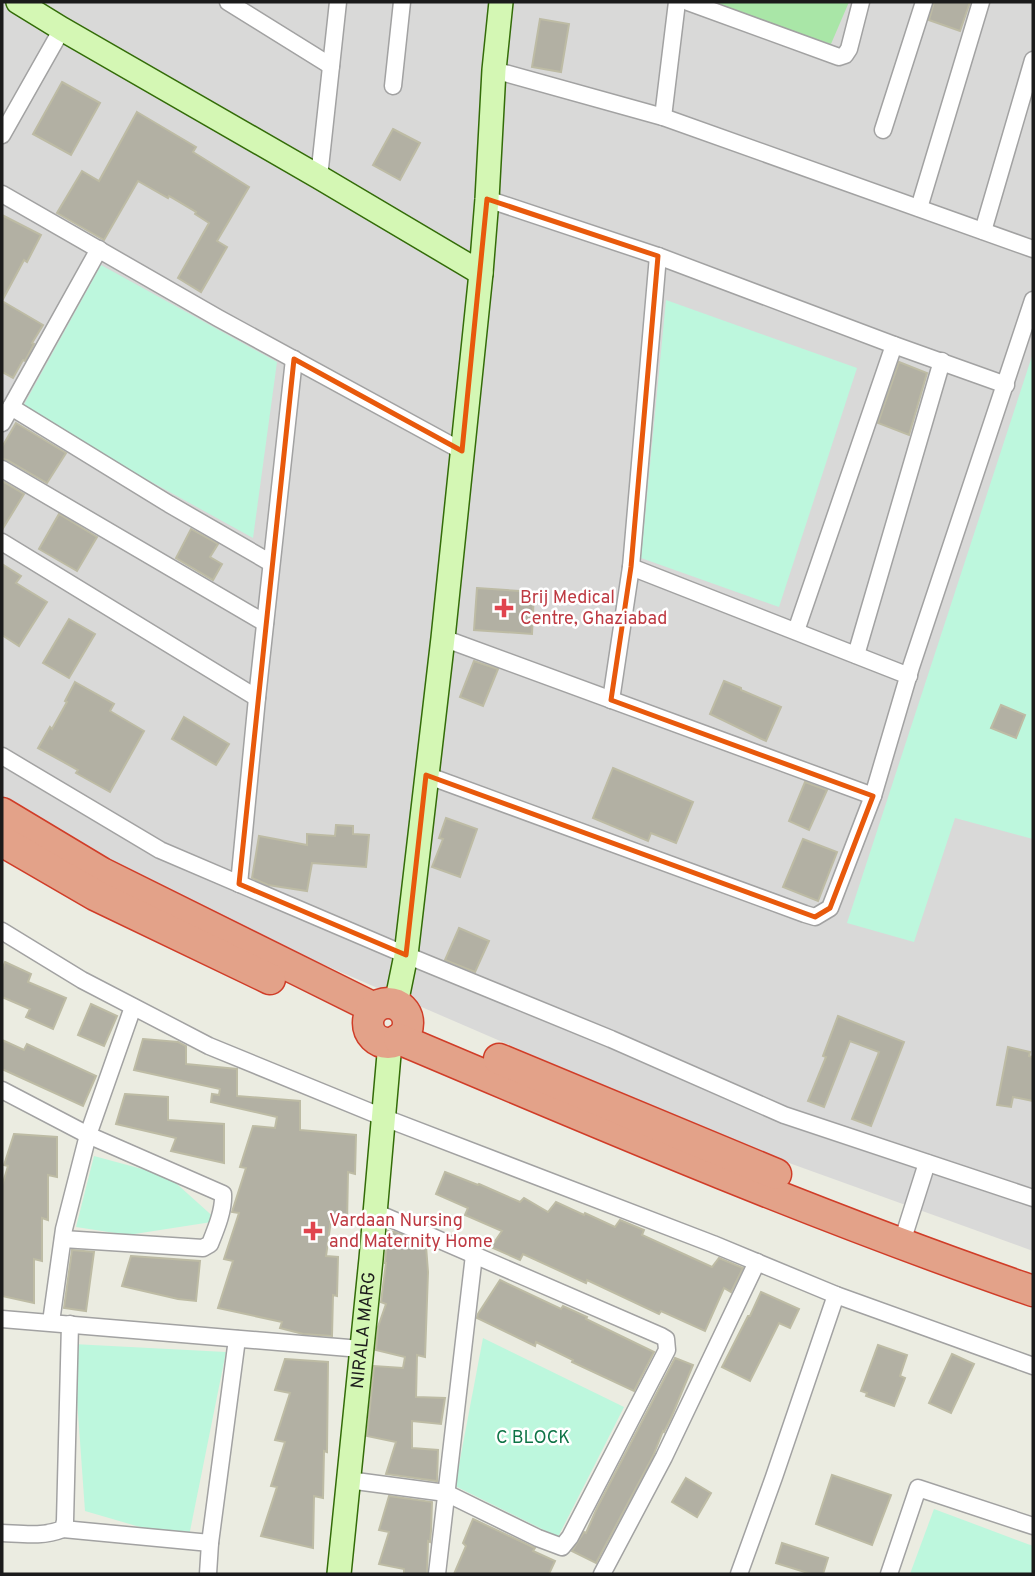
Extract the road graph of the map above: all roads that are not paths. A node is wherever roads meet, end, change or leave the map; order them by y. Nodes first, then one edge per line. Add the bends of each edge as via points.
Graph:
1 (18, 2) edge
2 (228, 2) edge
3 (338, 2) edge
4 (402, 2) edge
5 (501, 2) edge
6 (677, 2) edge
7 (688, 2) edge
8 (861, 2) edge
9 (924, 2) edge
10 (981, 2) edge
11 (62, 29) junction
12 (1033, 60) edge
13 (331, 66) junction
14 (494, 70) junction
15 (393, 86) dead end
16 (663, 117) junction
17 (883, 130) dead end
18 (2, 135) edge
19 (319, 177) junction
20 (2, 194) edge
21 (487, 199) junction
22 (919, 208) junction
23 (983, 231) junction
24 (99, 249) junction
25 (1033, 249) edge
26 (658, 256) junction
27 (481, 273) junction
28 (1033, 300) edge
29 (894, 345) junction
30 (294, 359) junction
31 (942, 362) junction
32 (1006, 385) junction
33 (11, 407) junction
34 (2, 423) edge
35 (462, 451) junction
36 (2, 469) edge
37 (2, 542) edge
38 (271, 563) junction
39 (631, 567) junction
40 (265, 623) junction
41 (796, 631) junction
42 (443, 638) junction
43 (856, 655) junction
44 (909, 676) junction
45 (257, 698) junction
46 (611, 700) junction
47 (2, 756) edge
48 (426, 775) junction
49 (873, 796) junction
50 (2, 813) edge
51 (2, 841) edge
52 (239, 884) junction
53 (2, 931) edge
54 (406, 955) junction
55 (133, 1007) junction
56 (389, 1024) junction
57 (2, 1090) edge
58 (384, 1118) junction
59 (88, 1135) junction
60 (927, 1163) junction
61 (1033, 1198) edge
62 (375, 1212) junction
63 (904, 1237) junction
64 (63, 1239) junction
65 (474, 1255) junction
66 (757, 1262) junction
67 (1033, 1271) edge
68 (1033, 1292) edge
69 (836, 1295) junction
70 (2, 1319) edge
71 (51, 1322) junction
72 (70, 1324) junction
73 (237, 1339) junction
74 (361, 1349) junction
75 (1033, 1366) edge
76 (348, 1480) junction
77 (446, 1493) junction
78 (1033, 1526) edge
79 (63, 1529) junction
80 (2, 1533) edge
81 (210, 1543) junction
82 (208, 1574) edge
83 (340, 1574) edge
84 (438, 1574) edge
85 (602, 1574) edge
86 (739, 1574) edge
87 (889, 1574) edge

1 - 11 street
2 - 13 street
3 - 13 street
4 - 15 street
5 - 14 street, NIRALA MARG
6 - 16 street
7 - 8 street via 839,57 849,49
9 - 17 street
10 - 22 street
11 - 18 street
11 - 19 street
12 - 23 street
13 - 19 street
14 - 16 street
14 - 21 street, NIRALA MARG
16 - 22 street
19 - 27 street
20 - 24 street
21 - 26 street
21 - 27 street, NIRALA MARG
22 - 23 street
23 - 25 street
24 - 30 street
24 - 33 street
26 - 29 street
26 - 39 street
27 - 35 street, NIRALA MARG
28 - 32 street
29 - 31 street
29 - 41 street
30 - 35 street
30 - 38 street
31 - 32 street
31 - 43 street
32 - 44 street
33 - 34 street
33 - 38 street
35 - 42 street, NIRALA MARG
36 - 40 street
37 - 45 street
38 - 40 street
39 - 41 street
39 - 46 street
40 - 45 street
41 - 43 street
42 - 46 street
42 - 48 street, NIRALA MARG
43 - 44 street
44 - 49 street
45 - 52 street
46 - 49 street
47 - 52 street via 160,850
48 - 49 street via 815,917 833,903
48 - 54 street, NIRALA MARG
50 - 56 highway via 102,873
51 - 56 highway via 95,895
52 - 54 street
53 - 55 street
54 - 56 street, NIRALA MARG
54 - 60 street via 784,1115
55 - 58 street via 209,1046
55 - 59 street
56 - 58 street, NIRALA MARG
56 - 63 highway via 667,1153
57 - 59 street
58 - 62 street, NIRALA MARG
58 - 66 street
59 - 64 street
59 - 64 street via 215,1189 223,1194 223,1202 210,1244 203,1248
60 - 61 street
60 - 63 street
62 - 65 street
62 - 74 street, NIRALA MARG
63 - 67 highway
63 - 68 highway
64 - 71 street
65 - 77 street
65 - 77 street via 660,1336 666,1339 667,1350 562,1547
66 - 69 street
66 - 85 street
69 - 75 street
69 - 86 street
70 - 71 street
71 - 72 street
72 - 73 street
72 - 79 street
73 - 74 street
73 - 81 street
74 - 76 street, NIRALA MARG
76 - 77 street
76 - 83 street, NIRALA MARG
77 - 84 street
78 - 87 street via 918,1488
79 - 80 street
79 - 81 street
81 - 82 street

